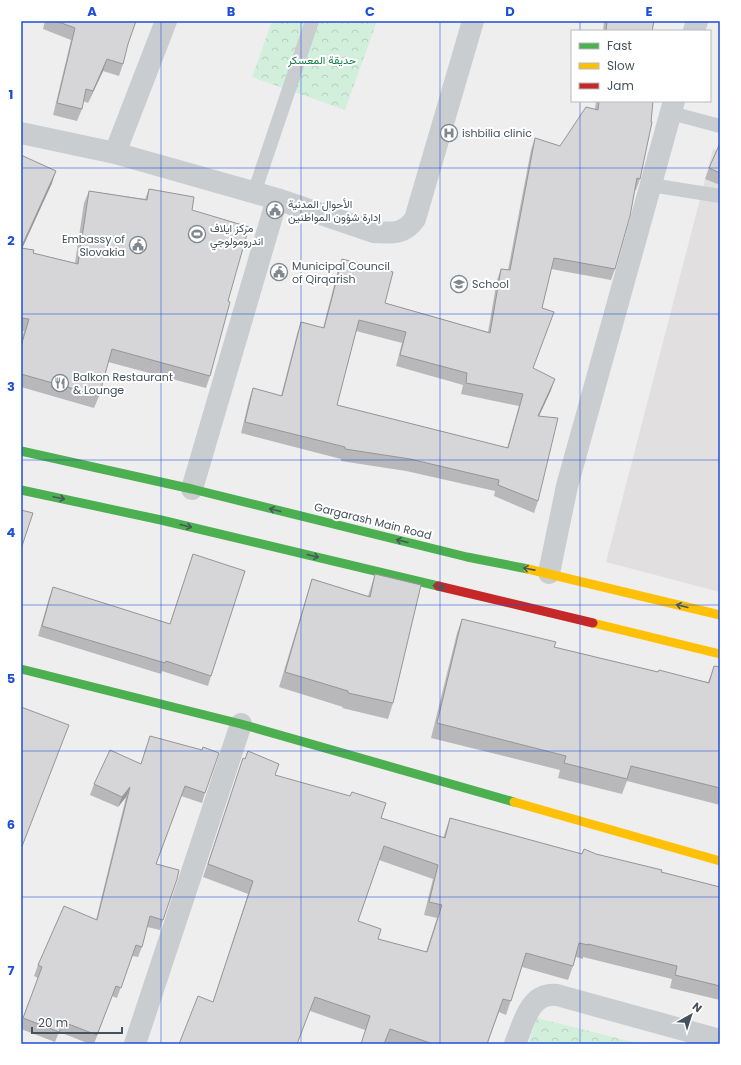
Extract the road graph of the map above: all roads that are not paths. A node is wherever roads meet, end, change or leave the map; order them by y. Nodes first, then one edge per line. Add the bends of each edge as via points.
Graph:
1 (166, 21) edge
2 (312, 21) edge
3 (473, 21) edge
4 (673, 107) edge
5 (720, 126) edge
6 (21, 133) edge
7 (115, 153) junction
8 (651, 185) junction
9 (254, 192) junction
10 (720, 196) edge
11 (277, 199) junction
12 (21, 451) edge
13 (192, 489) junction
14 (21, 490) edge
15 (549, 573) junction
16 (720, 615) edge
17 (720, 654) edge
18 (21, 669) edge
19 (241, 724) junction
20 (720, 861) edge
21 (720, 1040) edge
22 (135, 1044) edge
23 (515, 1044) edge

1 - 7 street
2 - 9 lane
3 - 11 street via 410,226 402,231 390,233 374,232
4 - 5 lane
4 - 8 street
6 - 7 street
7 - 9 street
8 - 10 lane
8 - 15 street via 567,486
9 - 11 street
11 - 13 street
12 - 13 main road, Gargarash Main Road
15 -> 13 main road, Gargarash Main Road via 467,556
14 -> 17 main road via 161,520
16 -> 15 main road, Gargarash Main Road
18 - 19 main road
19 - 20 main road
19 - 22 street
21 - 23 street via 549,994 536,1000 531,1006

